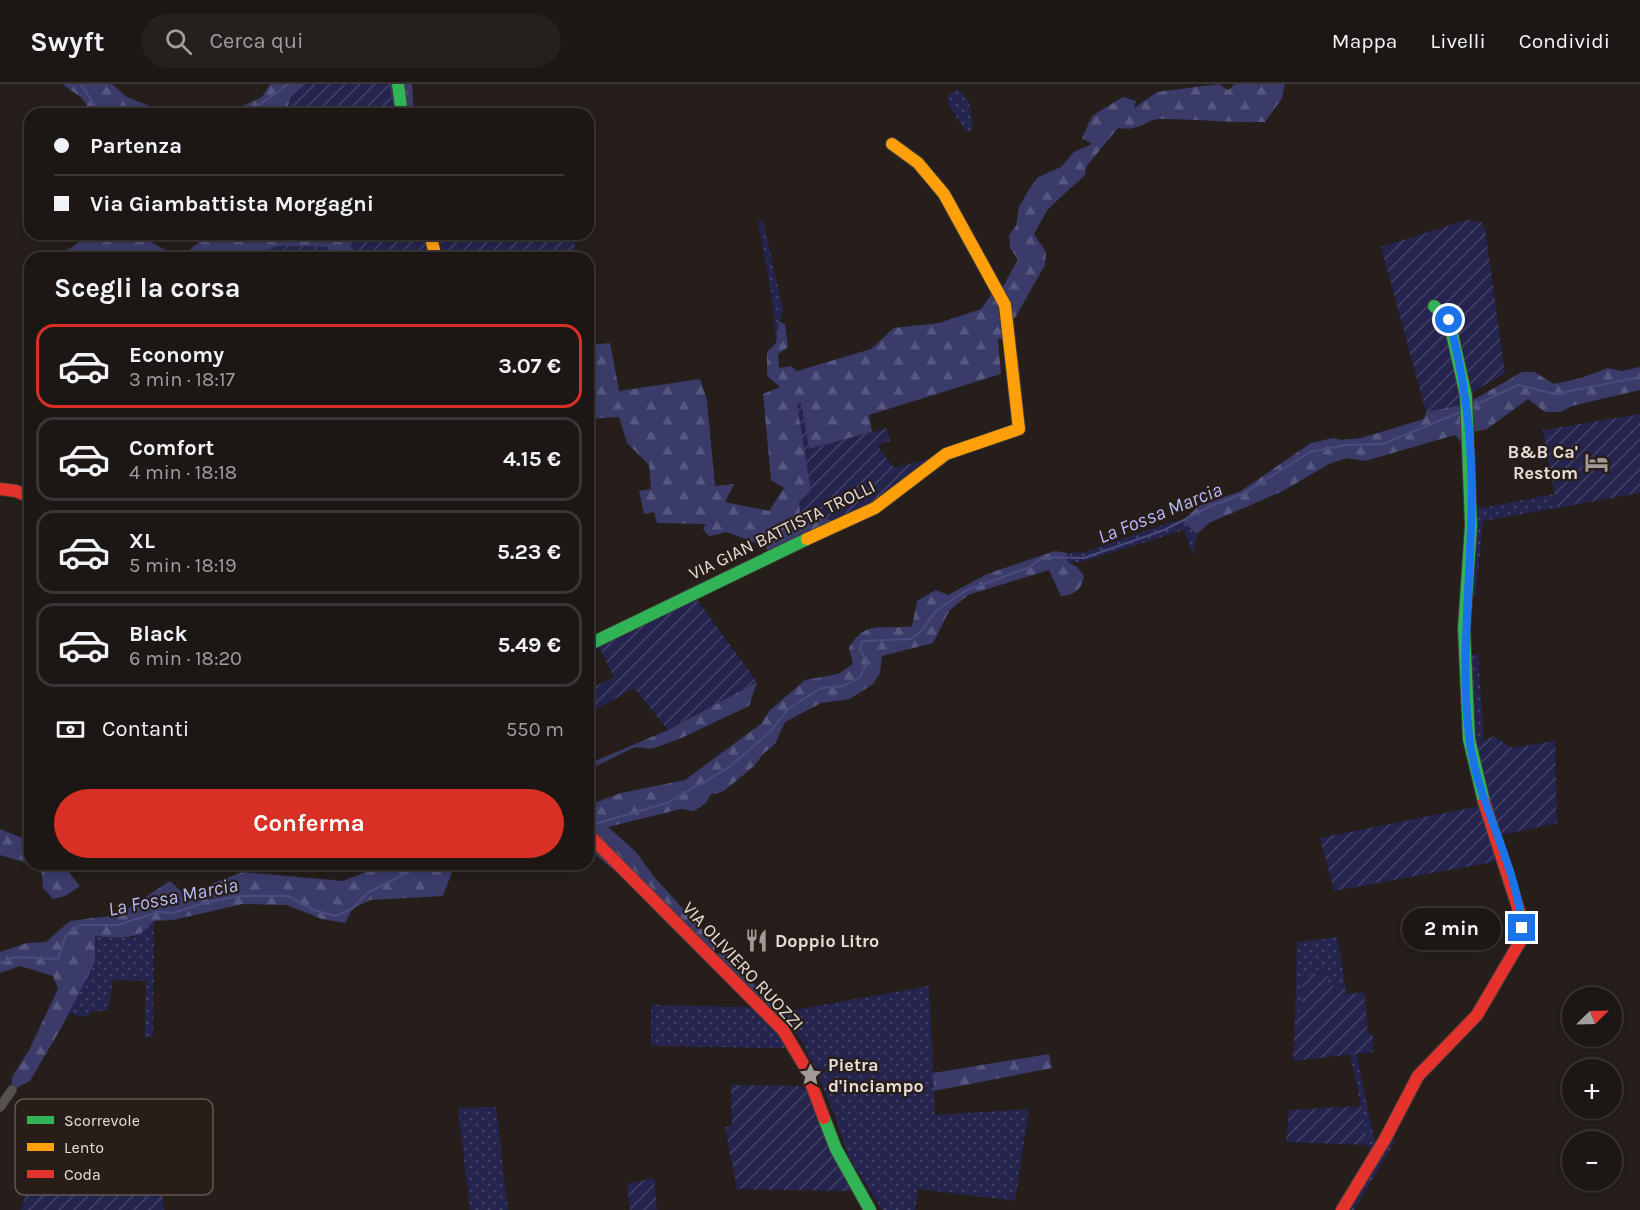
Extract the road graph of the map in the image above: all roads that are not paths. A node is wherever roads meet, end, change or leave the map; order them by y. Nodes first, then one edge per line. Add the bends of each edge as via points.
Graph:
1 (398, 84) edge
2 (401, 108) edge
3 (892, 144) dead end
4 (1434, 306) dead end
5 (0, 489) edge
6 (24, 494) edge
7 (594, 642) edge
8 (594, 840) edge
9 (12, 1090) dead end
10 (0, 1107) edge
11 (870, 1210) edge
12 (1342, 1210) edge

1 - 2 street
3 - 7 street, VIA GIAN BATTISTA TROLLI via 918,163 944,194 1005,305 1019,429 946,454 875,508
4 - 12 street via 1449,320 1466,396 1471,510 1464,629 1469,739 1480,789 1521,917 1521,940 1478,1015 1418,1076
5 - 6 street
8 - 11 street, VIA OLIVIERO RUOZZI via 783,1030 805,1067 836,1149
9 - 10 street

